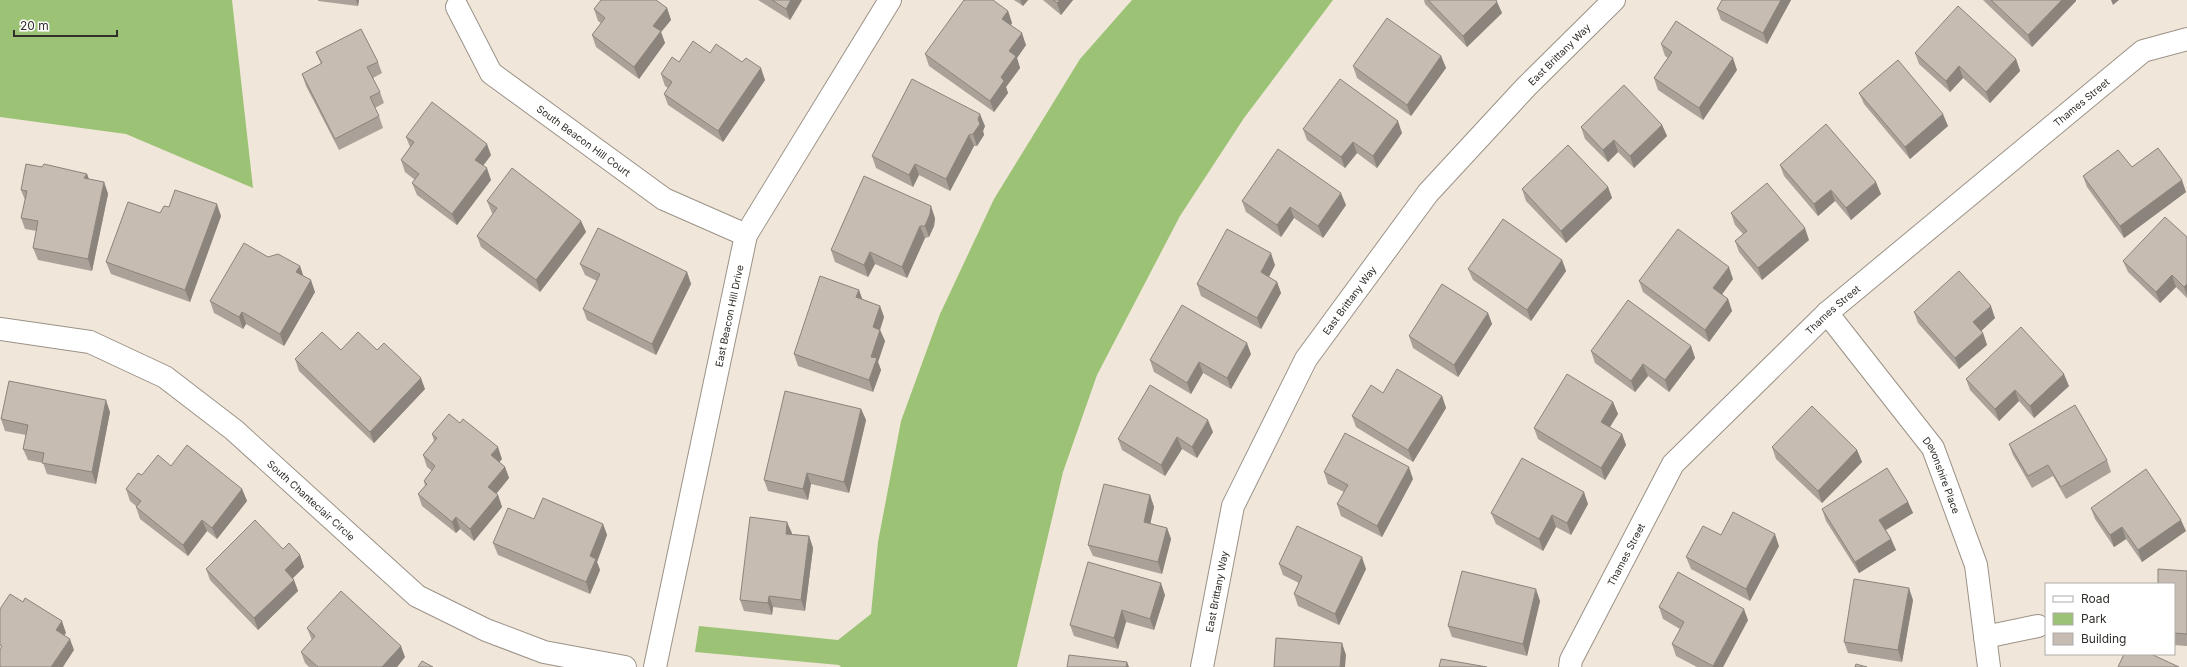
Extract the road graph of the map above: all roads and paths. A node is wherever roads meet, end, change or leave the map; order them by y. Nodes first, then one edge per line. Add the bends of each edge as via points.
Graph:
1 (890, 0) edge
2 (1614, 0) edge
3 (457, 7) dead end
4 (2187, 39) edge
5 (746, 235) junction
6 (1827, 313) junction
7 (0, 329) edge
8 (2038, 626) dead end
9 (1985, 637) junction
10 (625, 667) edge
11 (655, 667) edge
12 (1202, 667) edge
13 (1570, 667) edge
14 (1989, 667) edge

1 - 5 street, East Beacon Hill Drive
2 - 12 street, East Brittany Way via 1526,87 1428,193 1306,359 1232,506
3 - 5 street, South Beacon Hill Court via 491,73 664,198
4 - 6 street, Thames Street via 2144,51
5 - 11 street, East Beacon Hill Drive
6 - 9 street, Devonshire Place via 1933,448 1976,565
6 - 13 street, Thames Street via 1673,464 1570,660
7 - 10 street, South Chanteclair Circle via 90,342 165,377 234,430 417,596 486,630 544,652
8 - 9 street
9 - 14 street, Devonshire Place

